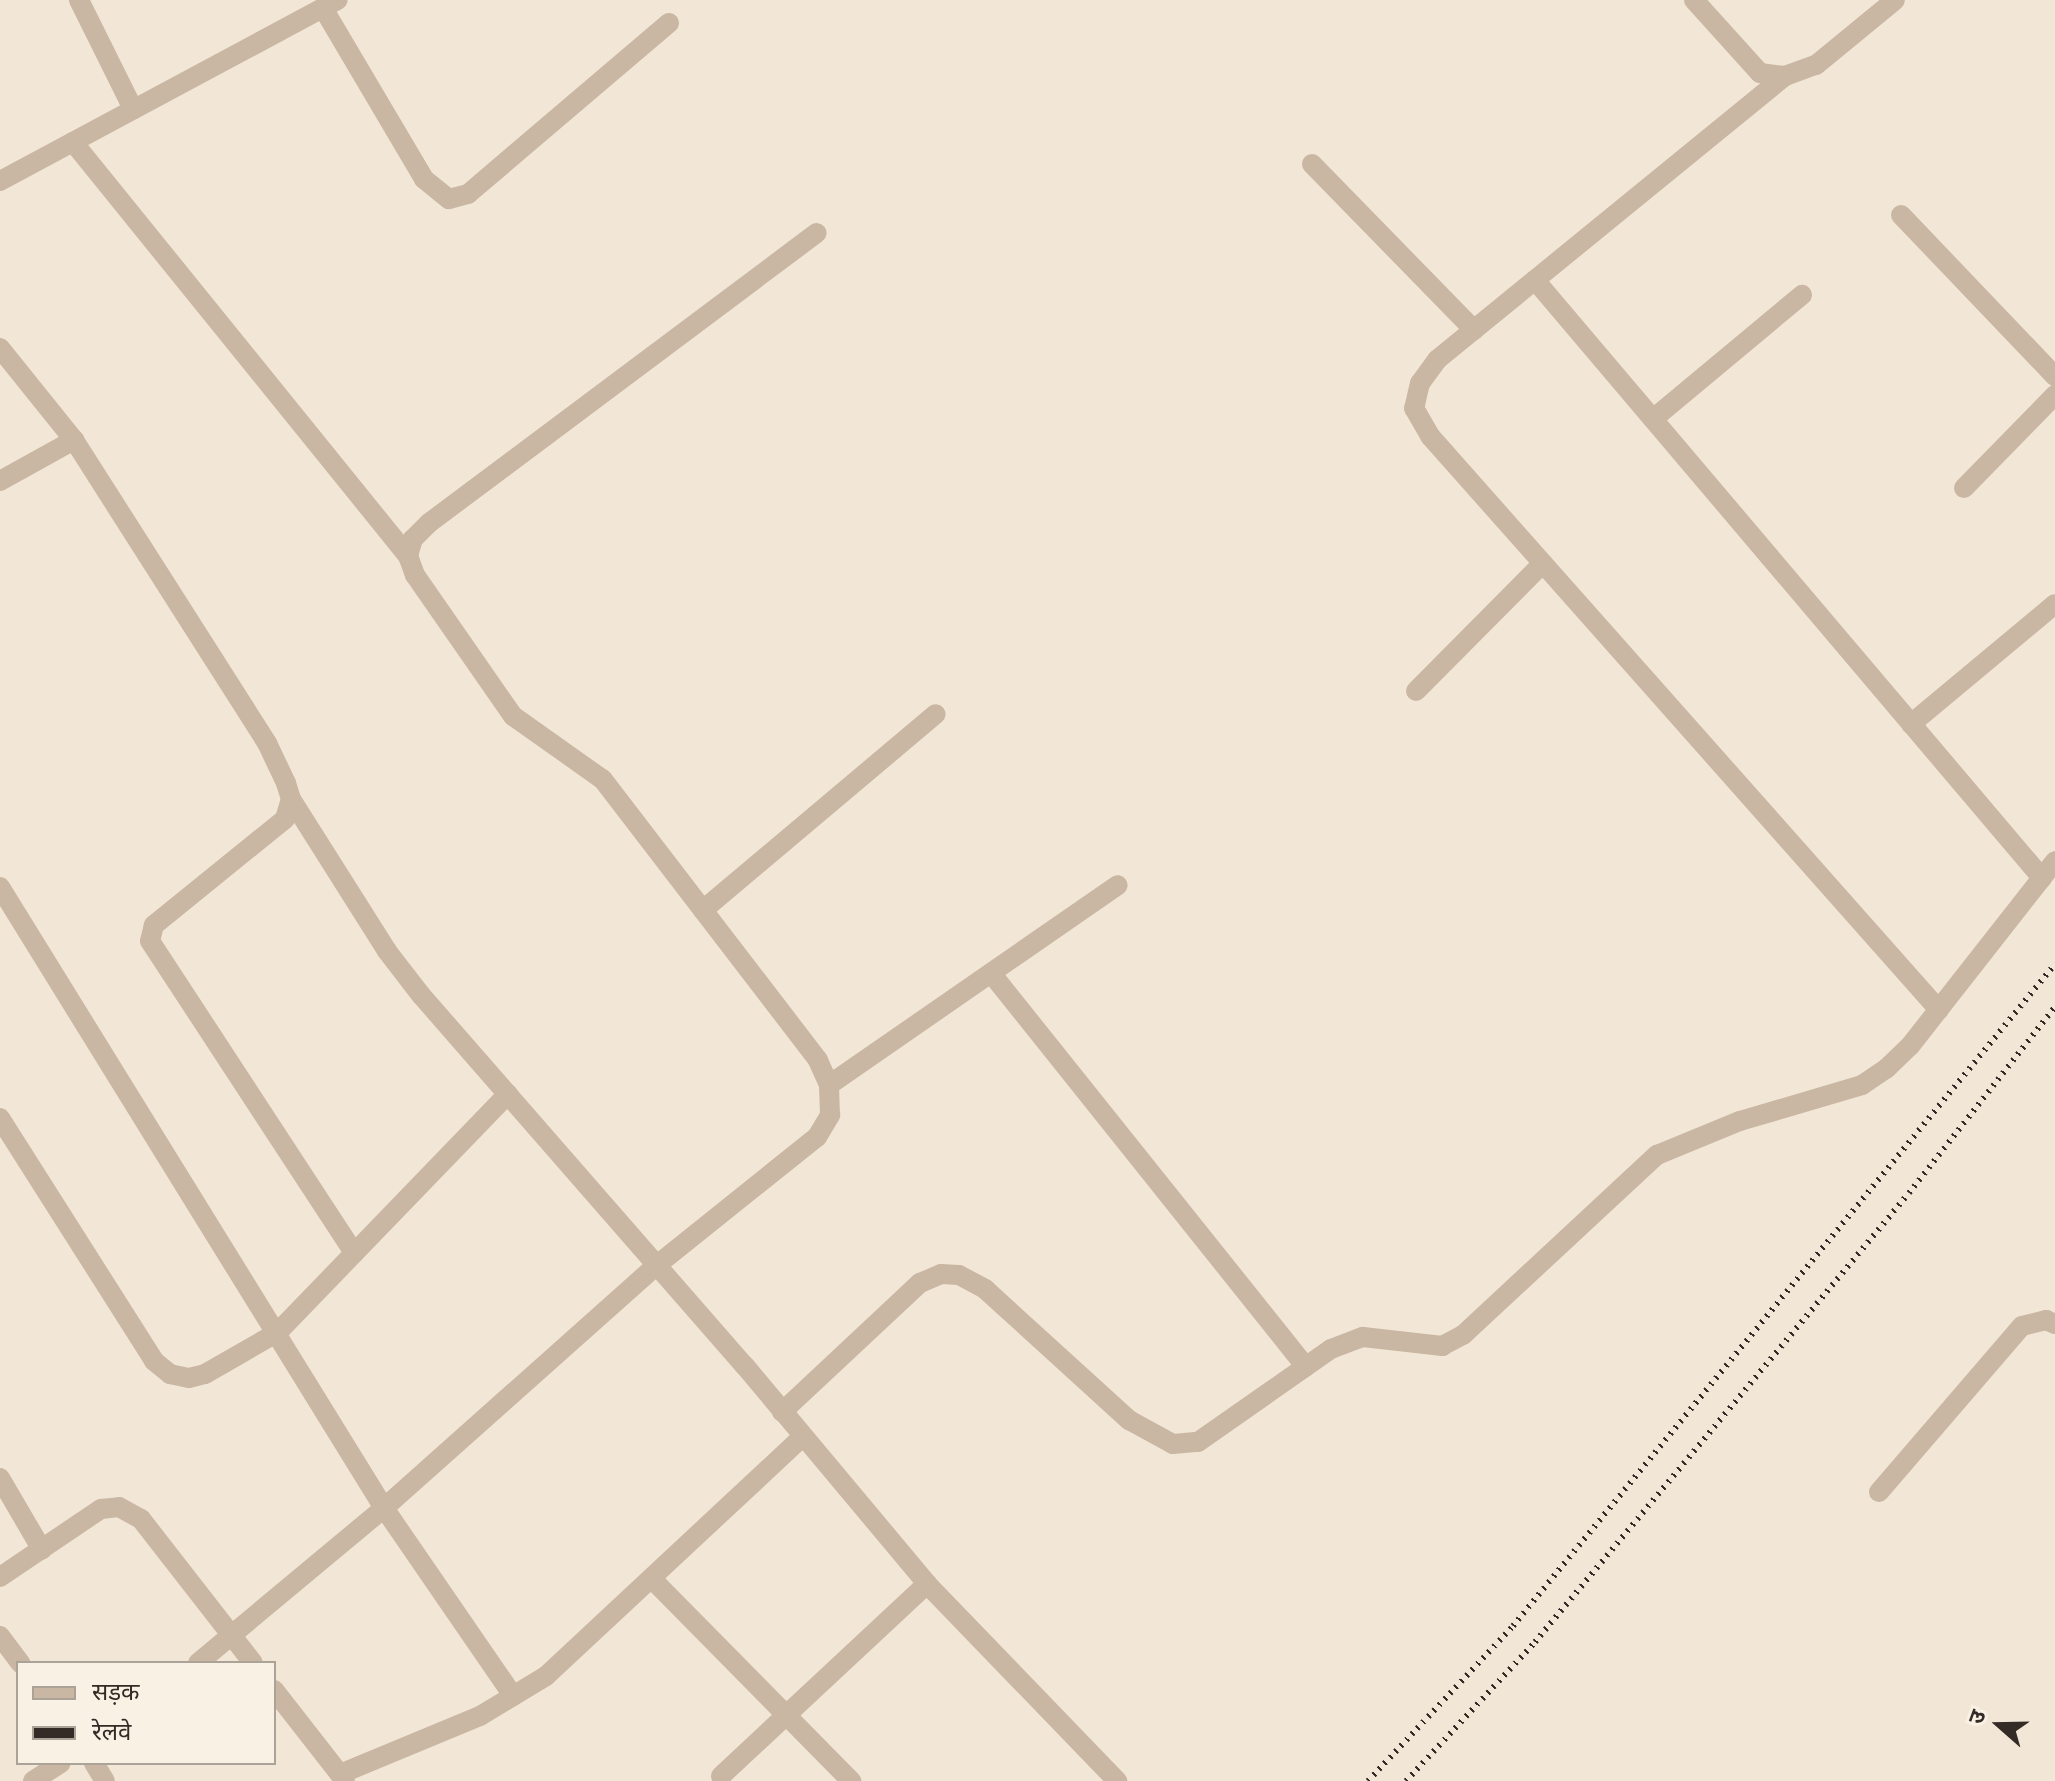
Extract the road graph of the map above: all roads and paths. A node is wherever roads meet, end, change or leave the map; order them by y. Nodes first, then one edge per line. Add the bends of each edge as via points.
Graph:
1 (79, 0) edge
2 (1694, 0) edge
3 (1895, 0) edge
4 (330, 4) edge
5 (669, 23) dead end
6 (1785, 76) junction
7 (133, 109) junction
8 (73, 142) junction
9 (1312, 164) dead end
10 (0, 181) edge
11 (1901, 215) dead end
12 (817, 233) dead end
13 (1535, 280) junction
14 (1802, 295) dead end
15 (1474, 330) junction
16 (0, 348) edge
17 (2055, 376) edge
18 (2055, 395) edge
19 (1653, 419) junction
20 (74, 440) junction
21 (0, 481) edge
22 (1964, 488) dead end
23 (408, 556) junction
24 (1543, 563) junction
25 (2055, 604) edge
26 (1416, 691) dead end
27 (936, 714) dead end
28 (1911, 724) junction
29 (291, 799) junction
30 (2055, 861) edge
31 (2042, 878) junction
32 (1118, 885) dead end
33 (0, 887) edge
34 (6, 909) edge
35 (703, 910) junction
36 (991, 973) junction
37 (1939, 1010) junction
38 (829, 1085) junction
39 (508, 1094) junction
40 (0, 1118) edge
41 (354, 1253) junction
42 (657, 1265) junction
43 (2052, 1317) edge
44 (278, 1332) junction
45 (1306, 1367) junction
46 (782, 1412) junction
47 (802, 1437) junction
48 (0, 1478) edge
49 (1879, 1492) dead end
50 (384, 1508) junction
51 (42, 1550) junction
52 (0, 1577) edge
53 (652, 1579) junction
54 (927, 1584) junction
55 (0, 1636) edge
56 (233, 1637) junction
57 (19, 1661) edge
58 (201, 1661) edge
59 (251, 1661) edge
60 (276, 1693) edge
61 (513, 1696) junction
62 (786, 1716) junction
63 (58, 1765) edge
64 (721, 1776) dead end
65 (343, 1778) edge
66 (33, 1781) edge
67 (851, 1781) edge
68 (1117, 1781) edge

1 - 7 street
2 - 6 street via 1760,73
3 - 6 street via 1816,65
4 - 5 street via 424,179 449,199 468,194
4 - 7 street
6 - 13 street
7 - 8 street
8 - 10 street
8 - 23 street
9 - 15 street
11 - 17 street
12 - 23 street via 429,523 413,539
13 - 15 street
13 - 19 street
14 - 19 street
15 - 24 street via 1437,360 1420,383 1414,408 1430,436
16 - 20 street
18 - 22 street
19 - 28 street
20 - 21 street
20 - 29 street via 267,743
23 - 35 street via 415,575 513,716 602,779
24 - 26 street
24 - 37 street
25 - 28 street
27 - 35 street
28 - 31 street
29 - 39 street via 387,951
29 - 41 street via 285,819 268,837 154,925 150,941
30 - 31 street
31 - 37 street
32 - 36 street
33 - 34 street
34 - 44 street
35 - 38 street via 818,1060
36 - 38 street
36 - 45 street
37 - 45 street via 1910,1046 1862,1085 1740,1121 1657,1155 1463,1335 1442,1346 1423,1347 1363,1337
38 - 42 street via 830,1115 817,1137
39 - 41 street
39 - 42 street
40 - 44 street via 137,1334 170,1374 205,1374
41 - 44 street
42 - 46 street
42 - 50 street
43 - 49 street via 2022,1326 2004,1344
44 - 50 street
45 - 46 street via 1198,1442 1173,1444 1129,1420 985,1289 959,1275 941,1274 920,1283
46 - 47 street
47 - 53 street
47 - 54 street
48 - 51 street
50 - 56 street
50 - 61 street
51 - 52 street
51 - 56 street via 101,1509 119,1507 141,1519
53 - 61 street via 546,1676
53 - 62 street
54 - 62 street
54 - 68 street
55 - 57 street
56 - 58 street
56 - 59 street
60 - 65 street
61 - 65 street
62 - 64 street
62 - 67 street
63 - 66 street

